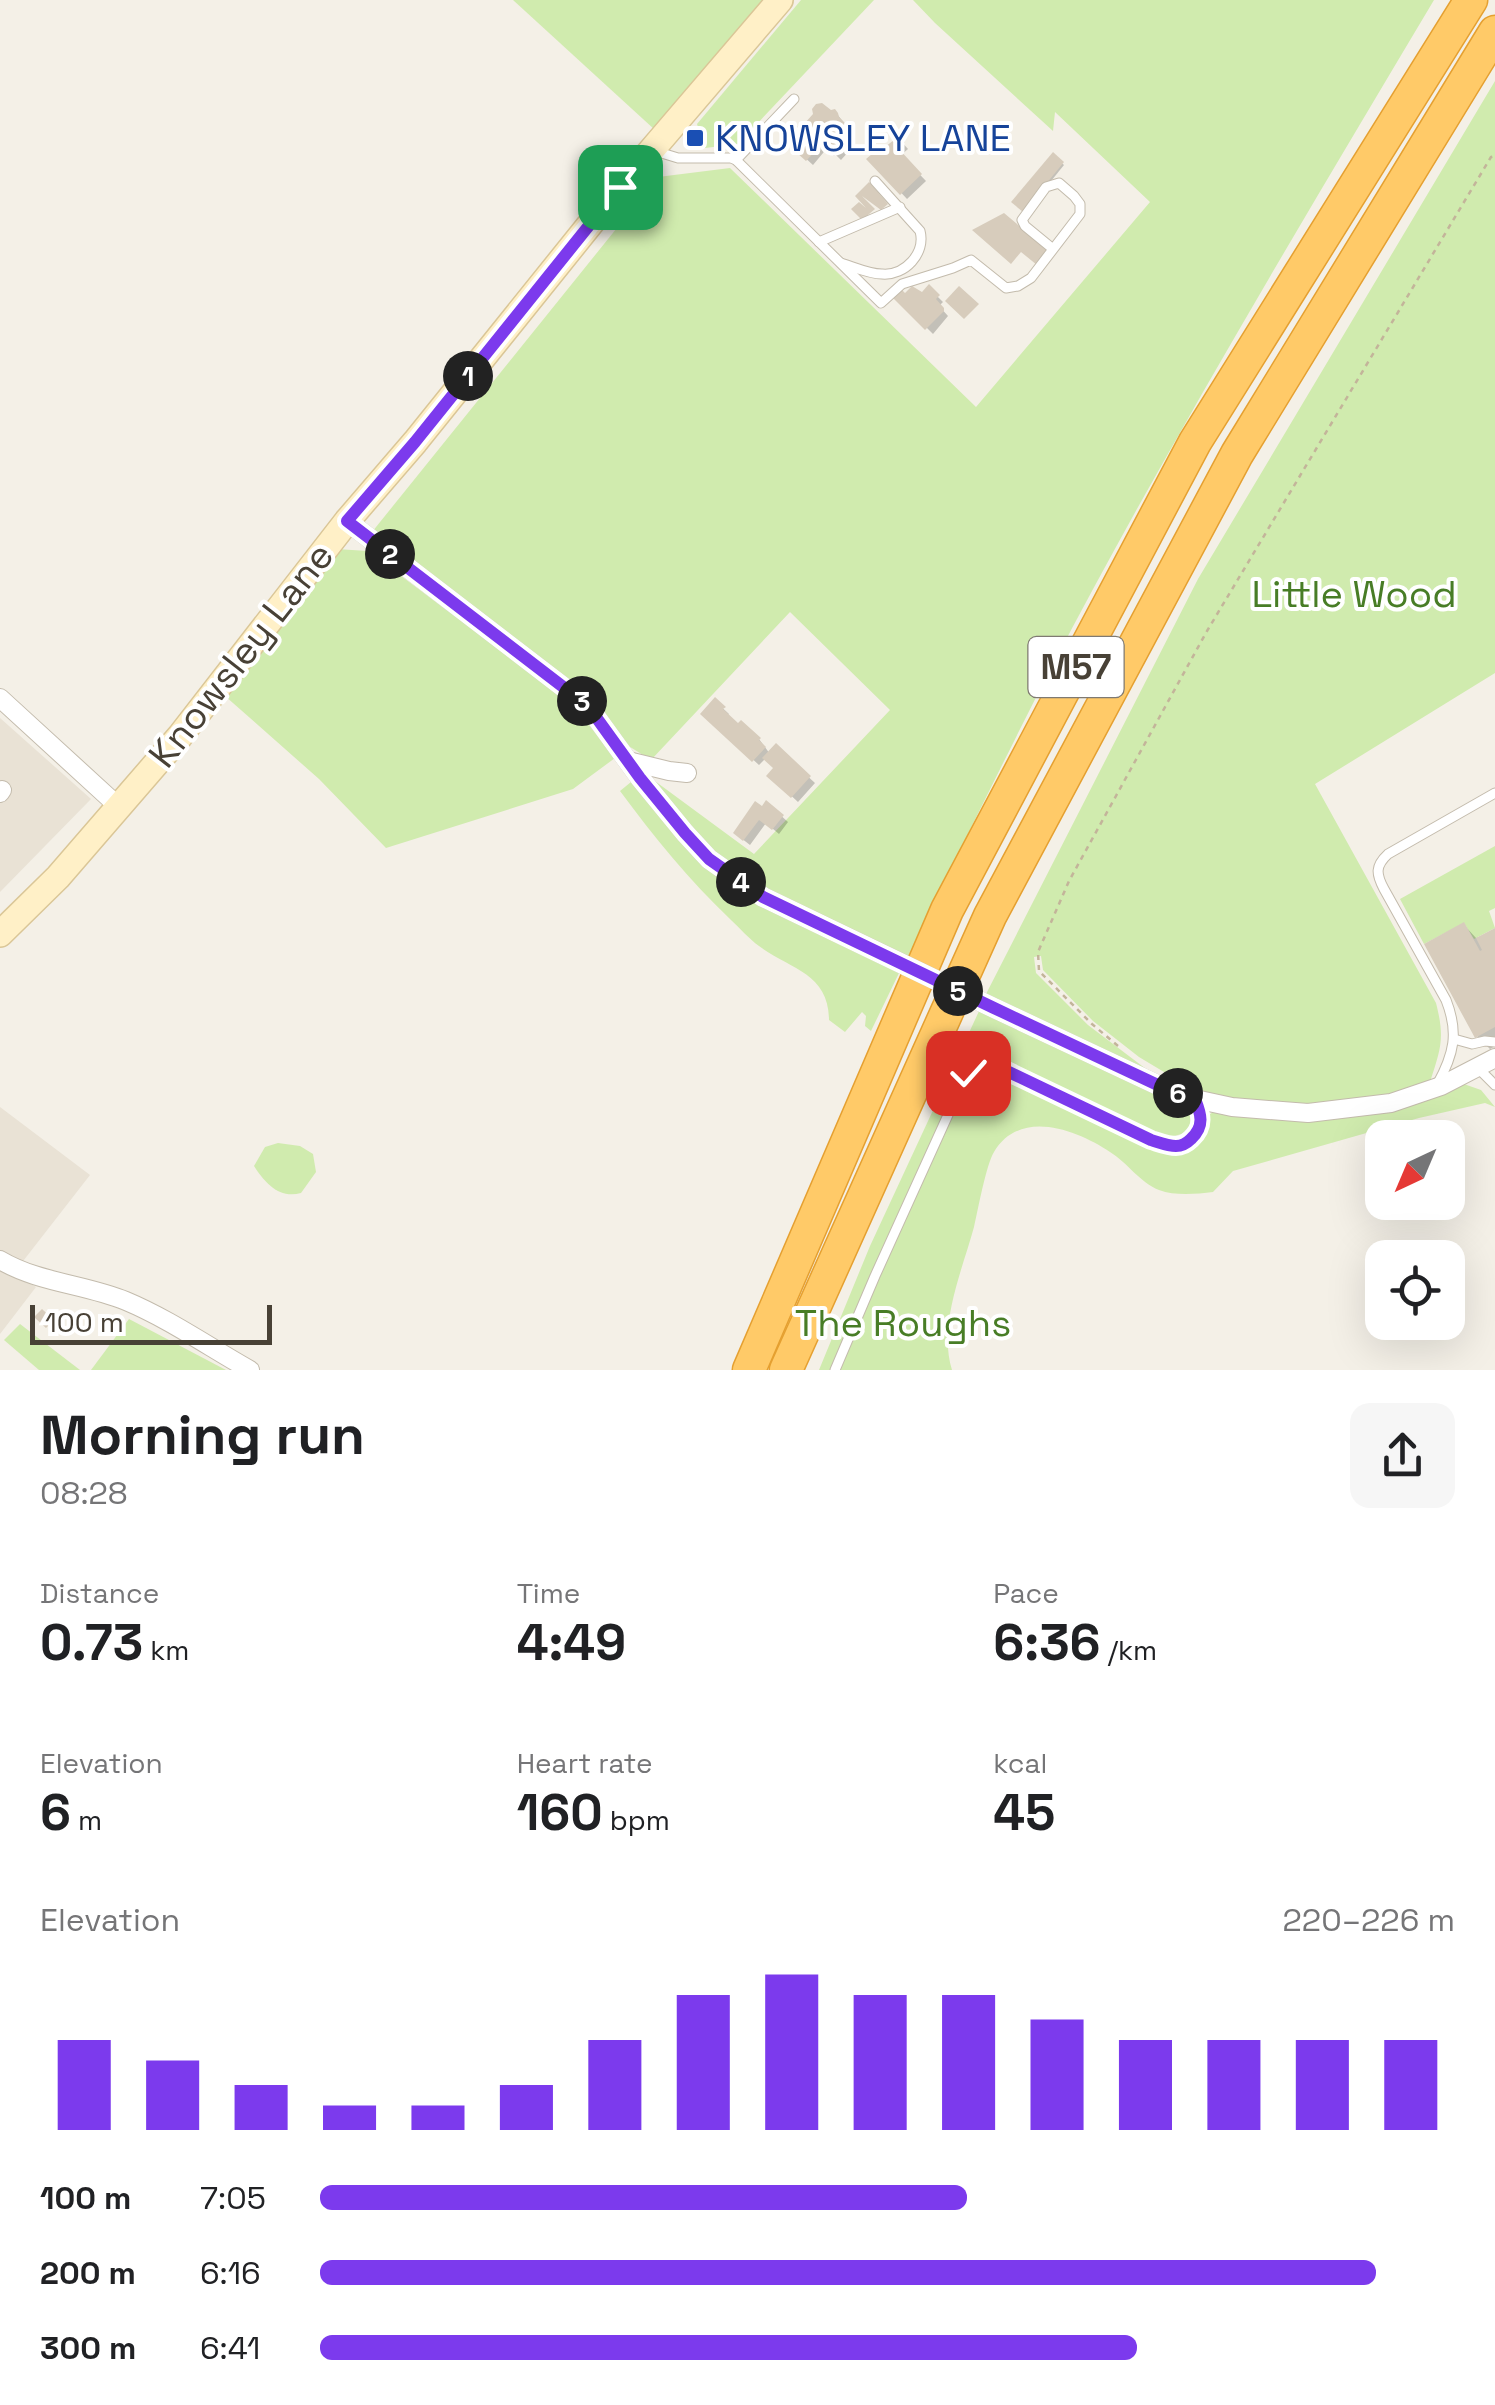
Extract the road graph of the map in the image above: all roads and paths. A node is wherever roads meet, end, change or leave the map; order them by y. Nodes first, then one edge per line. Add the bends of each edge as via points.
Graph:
1 (780, 0) edge
2 (1471, 0) edge
3 (1495, 32) edge
4 (794, 99) dead end
5 (652, 150) junction
6 (1495, 156) edge
7 (736, 160) junction
8 (875, 181) dead end
9 (900, 207) junction
10 (818, 242) junction
11 (1053, 249) junction
12 (840, 263) junction
13 (347, 521) junction
14 (0, 698) edge
15 (628, 761) junction
16 (688, 773) dead end
17 (1495, 793) edge
18 (119, 807) junction
19 (0, 934) edge
20 (1454, 1039) junction
21 (1495, 1042) edge
22 (1119, 1046) dead end
23 (1495, 1058) edge
24 (1478, 1068) junction
25 (1495, 1085) edge
26 (1436, 1088) junction
27 (1195, 1099) junction
28 (0, 1260) edge
29 (250, 1370) edge
30 (749, 1370) edge
31 (786, 1370) edge
32 (835, 1370) edge

1 - 5 main road, Knowsley Lane
2 - 30 highway, M57 via 1195,442 947,910
3 - 31 highway, M57 via 1236,454 999,899
4 - 7 lane
5 - 7 lane
5 - 13 main road, Knowsley Lane
6 - 22 path via 1207,630 1069,880 1038,952 1039,971
7 - 10 lane
8 - 9 lane
9 - 10 lane
9 - 12 lane via 922,237 911,263 886,275
10 - 12 lane
11 - 11 lane via 1080,214 1080,204 1058,183 1046,187 1022,220
11 - 12 lane via 1018,286 1006,288 971,260 902,284 881,303
13 - 15 street via 588,706
13 - 18 main road, Knowsley Lane
14 - 18 street
15 - 16 street
15 - 27 street, bridge via 709,859 763,897
17 - 20 lane via 1388,854 1377,868 1446,1000
18 - 19 main road, Knowsley Lane
20 - 21 lane
20 - 26 lane
23 - 24 street
24 - 25 lane
24 - 26 street
26 - 27 street via 1391,1102 1308,1113
27 - 32 lane via 1201,1125 1186,1144 1174,1146 1002,1067 968,1073
28 - 29 street via 124,1300

